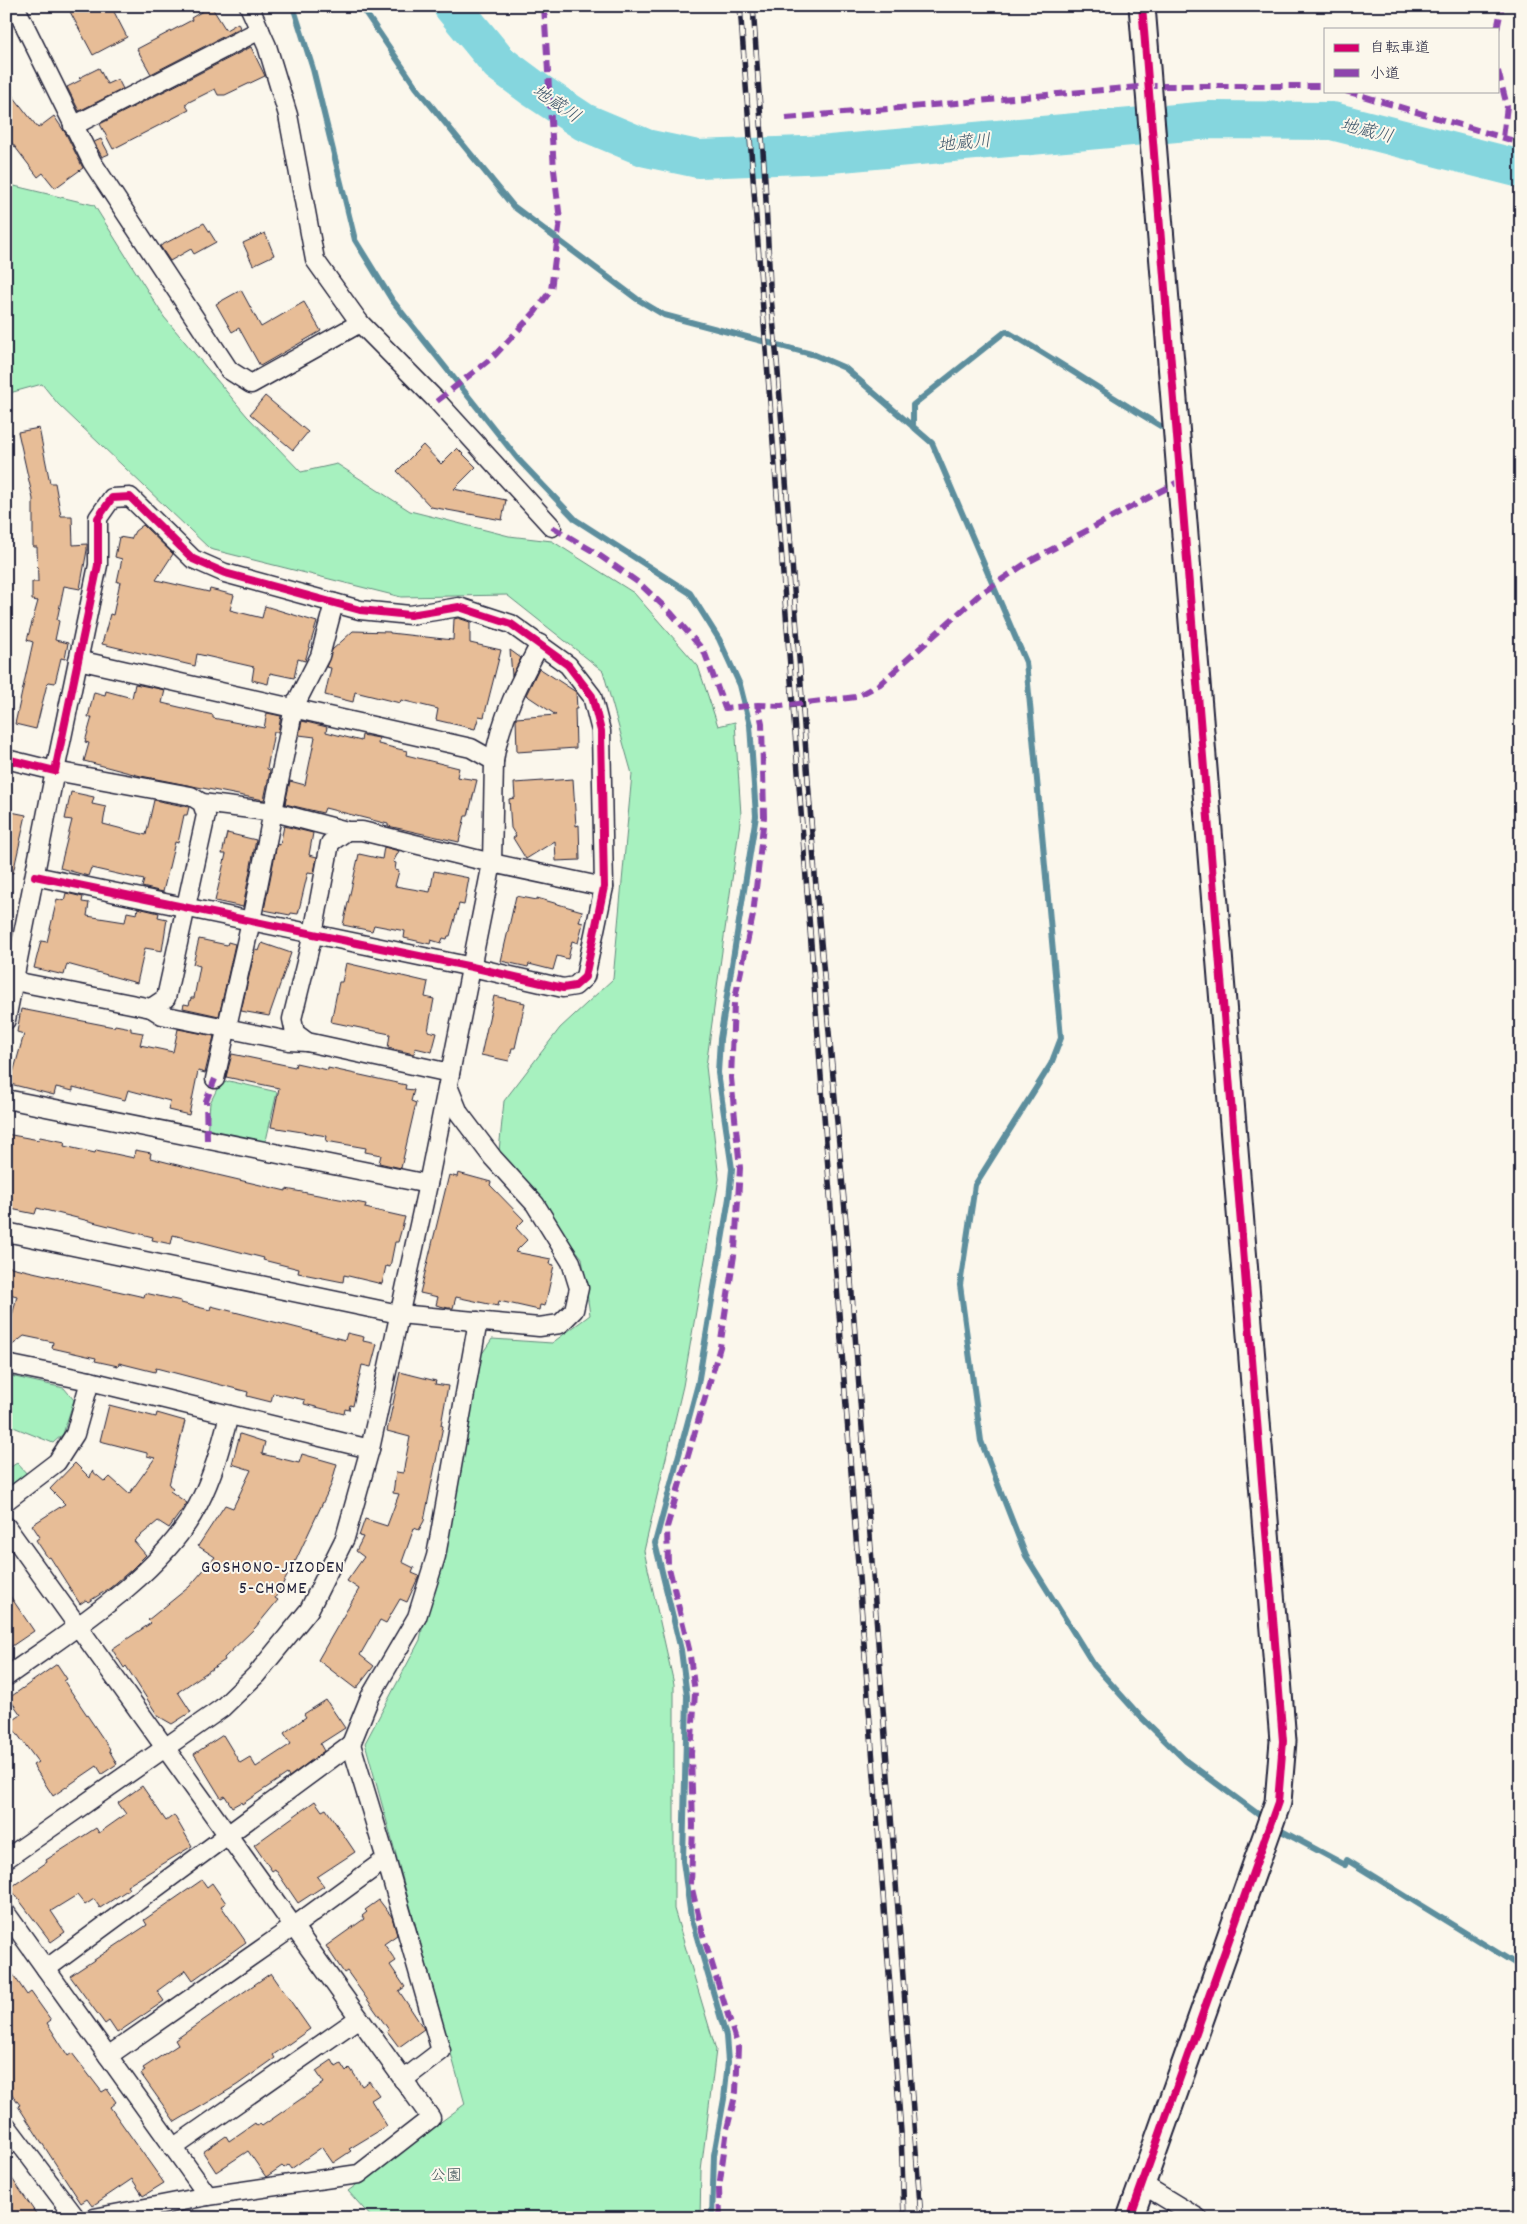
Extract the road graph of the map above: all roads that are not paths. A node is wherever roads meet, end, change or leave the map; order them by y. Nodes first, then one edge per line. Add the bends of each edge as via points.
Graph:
1 (15, 6) edge
2 (249, 6) edge
3 (1142, 6) edge
4 (260, 30) junction
5 (72, 126) junction
6 (360, 323) junction
7 (552, 527) dead end
8 (334, 603) junction
9 (540, 644) junction
10 (78, 660) junction
11 (294, 707) junction
12 (6, 759) edge
13 (494, 762) junction
14 (55, 771) junction
15 (202, 803) junction
16 (274, 812) junction
17 (347, 831) junction
18 (492, 863) junction
19 (35, 876) junction
20 (604, 887) junction
21 (187, 908) junction
22 (251, 921) junction
23 (313, 934) junction
24 (472, 967) junction
25 (14, 981) junction
26 (151, 1008) junction
27 (6, 1020) edge
28 (226, 1028) junction
29 (307, 1042) junction
30 (215, 1079) dead end
31 (449, 1079) junction
32 (6, 1099) edge
33 (428, 1184) junction
34 (6, 1232) edge
35 (399, 1314) junction
36 (478, 1321) junction
37 (6, 1364) edge
38 (90, 1381) junction
39 (229, 1414) junction
40 (370, 1449) junction
41 (6, 1501) edge
42 (6, 1526) edge
43 (77, 1626) junction
44 (6, 1676) edge
45 (352, 1744) junction
46 (164, 1747) junction
47 (227, 1835) junction
48 (6, 1859) edge
49 (386, 1859) junction
50 (6, 1913) edge
51 (293, 1927) junction
52 (46, 1969) junction
53 (358, 2018) junction
54 (108, 2056) junction
55 (402, 2080) junction
56 (8, 2130) edge
57 (174, 2148) junction
58 (1142, 2184) junction
59 (208, 2196) junction
60 (76, 2218) edge
61 (94, 2218) edge
62 (1130, 2218) edge
63 (1198, 2218) edge

1 - 5 street
2 - 4 street
3 - 58 street via 1282,1741 1278,1802
4 - 5 street
4 - 6 street via 288,115 315,260
5 - 6 street via 92,162 230,370 251,384
6 - 7 street via 437,401
8 - 9 street via 360,610 410,615 459,607 511,624
8 - 10 street via 225,573 193,559 130,497 112,498 98,518 98,565
8 - 11 street via 320,656
9 - 13 street via 517,686 497,740
9 - 20 street via 568,664 592,696 602,731
10 - 11 street
10 - 14 street
11 - 13 street via 461,745
11 - 16 street
12 - 14 street
13 - 18 street
14 - 15 street via 191,796
14 - 19 street
15 - 16 street
15 - 21 street via 206,815
16 - 17 street
16 - 22 street
17 - 18 street via 362,831
17 - 23 street via 330,843
18 - 20 street
18 - 24 street
19 - 21 street
19 - 25 street
20 - 24 street via 585,977 575,986 563,988
21 - 22 street
21 - 26 street via 166,998
22 - 23 street
22 - 28 street
23 - 24 street
23 - 29 street via 292,1019 295,1033
24 - 31 street
25 - 26 street
25 - 27 street
26 - 28 street via 162,1014
28 - 29 street
28 - 30 street
29 - 31 street
31 - 33 street
31 - 36 street via 458,1114 492,1158 535,1204 571,1262 579,1288 574,1310 560,1324 539,1327
32 - 33 street
33 - 35 street
34 - 35 street
35 - 36 street
35 - 40 street
36 - 45 street via 436,1556 417,1617 370,1697
37 - 38 street
38 - 39 street
38 - 41 street via 75,1434 57,1462
39 - 40 street
39 - 43 street via 215,1466 198,1506 173,1543 136,1580
40 - 46 street via 345,1538 309,1610 256,1675 222,1708
42 - 43 street
43 - 44 street
43 - 46 street
45 - 47 street
45 - 49 street
46 - 47 street
46 - 48 street
47 - 51 street
47 - 52 street
49 - 51 street
49 - 55 street via 441,2051
50 - 52 street
51 - 53 street
51 - 54 street
52 - 54 street
53 - 55 street
53 - 57 street
54 - 57 street
55 - 59 street via 431,2118 358,2174
56 - 60 street
57 - 59 street
58 - 62 street
58 - 63 street
59 - 61 street

